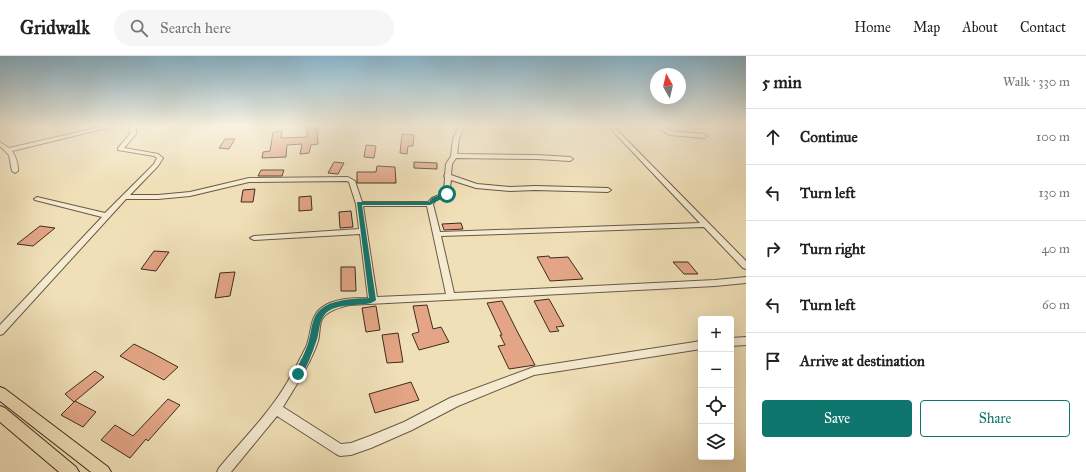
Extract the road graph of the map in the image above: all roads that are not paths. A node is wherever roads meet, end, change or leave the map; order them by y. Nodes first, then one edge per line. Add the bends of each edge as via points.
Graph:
1 (2, 145) edge
2 (28, 145) edge
3 (123, 145) edge
4 (455, 145) edge
5 (629, 145) edge
6 (8, 150) junction
7 (454, 156) junction
8 (570, 159) dead end
9 (15, 171) dead end
10 (447, 176) junction
11 (608, 190) dead end
12 (124, 198) junction
13 (37, 199) dead end
14 (359, 204) junction
15 (430, 204) junction
16 (107, 216) junction
17 (707, 225) junction
18 (363, 231) junction
19 (438, 234) junction
20 (254, 238) dead end
21 (746, 266) edge
22 (746, 280) edge
23 (451, 297) junction
24 (373, 300) junction
25 (0, 331) edge
26 (746, 341) edge
27 (734, 342) edge
28 (698, 345) edge
29 (0, 393) edge
30 (276, 409) junction
31 (0, 413) edge
32 (71, 472) edge
33 (103, 472) edge
34 (223, 472) edge

1 - 6 street
2 - 6 street
3 - 12 street via 120,149 156,155 160,158
4 - 7 street
5 - 17 street
6 - 9 street via 15,161
7 - 8 street
7 - 10 street via 449,164
10 - 11 street via 476,186 510,189
10 - 15 street via 447,194 434,199
12 - 14 street via 190,194 249,180 330,178 352,181
12 - 16 street
13 - 16 street
14 - 15 street
14 - 18 street
15 - 19 street
16 - 25 street
17 - 19 street
17 - 21 street
18 - 20 street
18 - 24 street
19 - 23 street
22 - 23 street
23 - 24 street
24 - 30 street via 349,302 324,311 317,319 306,360
26 - 27 street
28 - 30 street via 534,371 454,402 408,426 351,449 340,450
29 - 33 main road
30 - 34 street
31 - 32 main road

